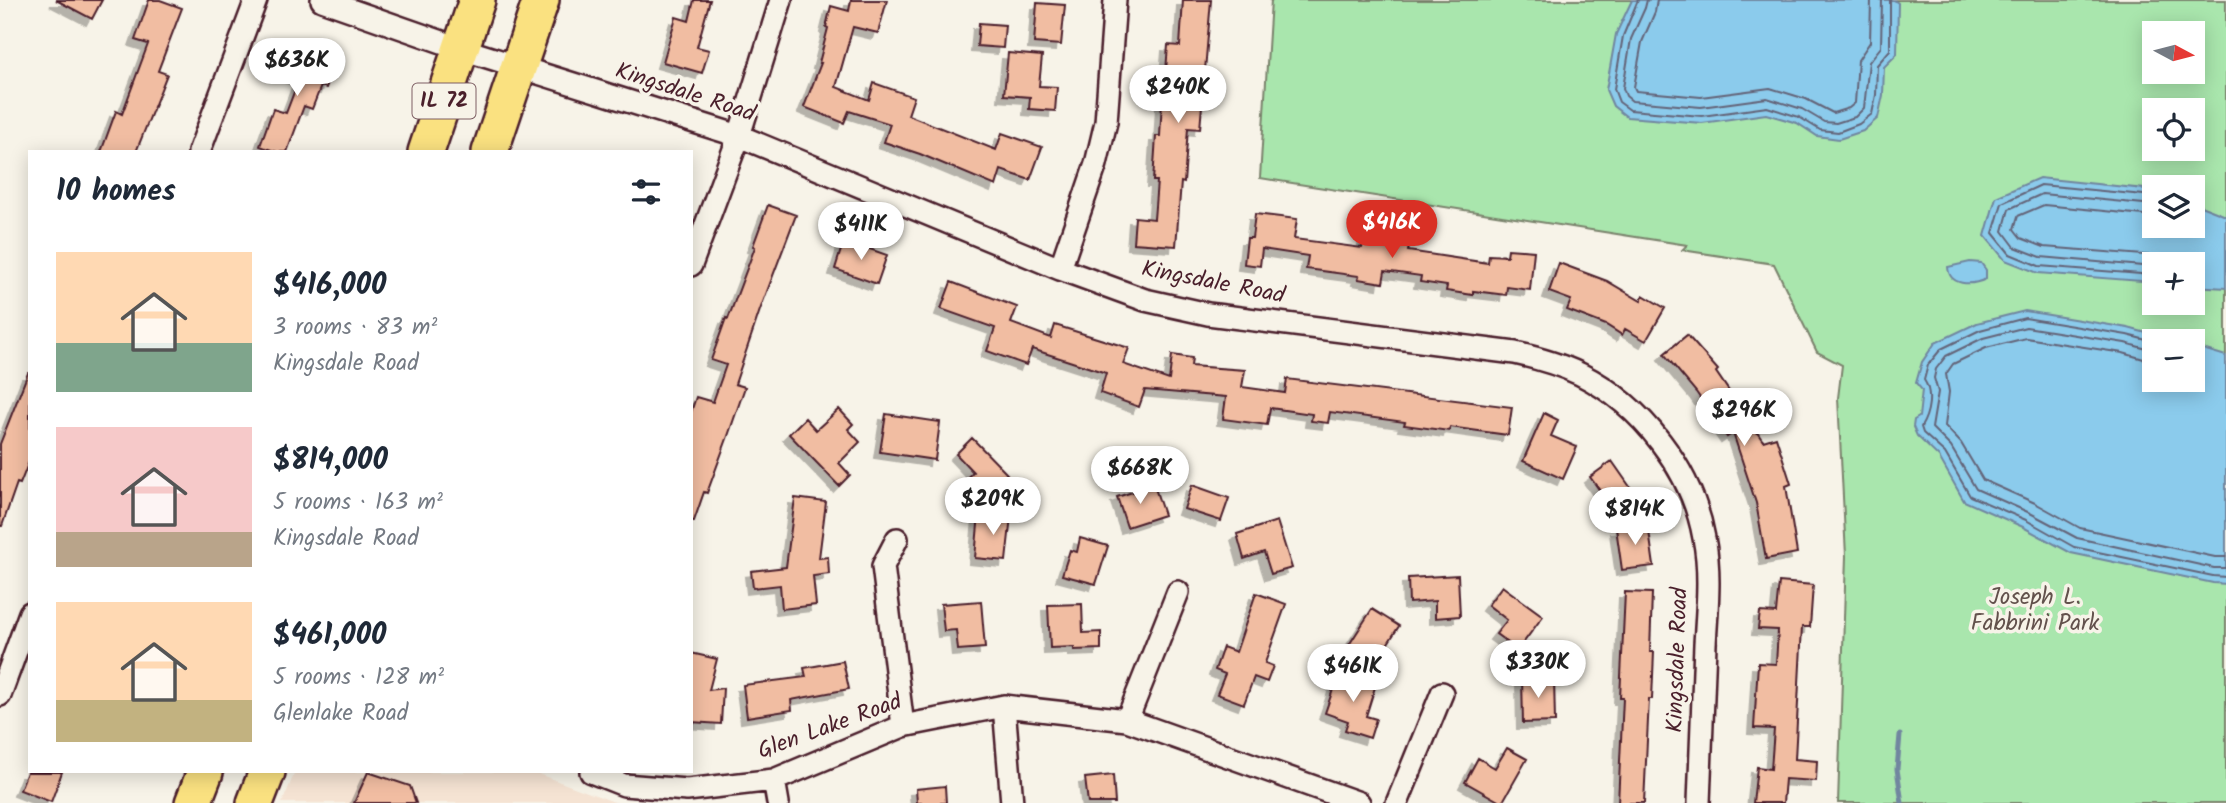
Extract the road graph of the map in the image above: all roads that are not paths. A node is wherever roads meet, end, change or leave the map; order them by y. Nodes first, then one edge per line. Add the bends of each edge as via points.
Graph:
1 (256, 0) edge
2 (323, 0) edge
3 (477, 0) edge
4 (541, 0) edge
5 (780, 0) edge
6 (1115, 0) edge
7 (462, 49) junction
8 (520, 68) junction
9 (739, 136) junction
10 (200, 150) edge
11 (427, 150) edge
12 (491, 150) edge
13 (693, 260) edge
14 (1060, 269) junction
15 (897, 539) dead end
16 (1178, 592) dead end
17 (28, 618) edge
18 (1441, 693) dead end
19 (0, 695) edge
20 (1004, 706) junction
21 (1127, 720) junction
22 (903, 726) junction
23 (205, 773) edge
24 (267, 773) edge
25 (593, 773) edge
26 (774, 779) junction
27 (1301, 793) edge
28 (193, 803) edge
29 (255, 803) edge
30 (778, 803) edge
31 (1012, 803) edge
32 (1359, 803) edge
33 (1396, 803) edge
34 (1699, 803) edge

1 - 10 street
2 - 7 street, Kingsdale Road
3 - 7 main road, IL 72
4 - 8 main road, IL 72
5 - 9 street
6 - 14 street via 1105,122 1096,164
7 - 8 street, Kingsdale Road
7 - 11 main road, IL 72
8 - 9 street, Kingsdale Road
8 - 12 main road, IL 72
9 - 13 street
9 - 14 street, Kingsdale Road
14 - 34 street, Kingsdale Road via 1145,300 1208,314 1544,360 1582,375 1621,401 1670,455 1704,537 1707,594
15 - 22 street via 883,566
16 - 21 street
17 - 19 street
18 - 33 street
20 - 21 street, Glen Lake Road
20 - 22 street, Glen Lake Road
20 - 31 street
21 - 27 street, Glen Lake Road
22 - 26 street, Glen Lake Road
23 - 28 main road
24 - 29 main road
25 - 26 street, Glen Lake Road via 624,785 687,790
26 - 30 street
27 - 32 street, Glen Lake Road

